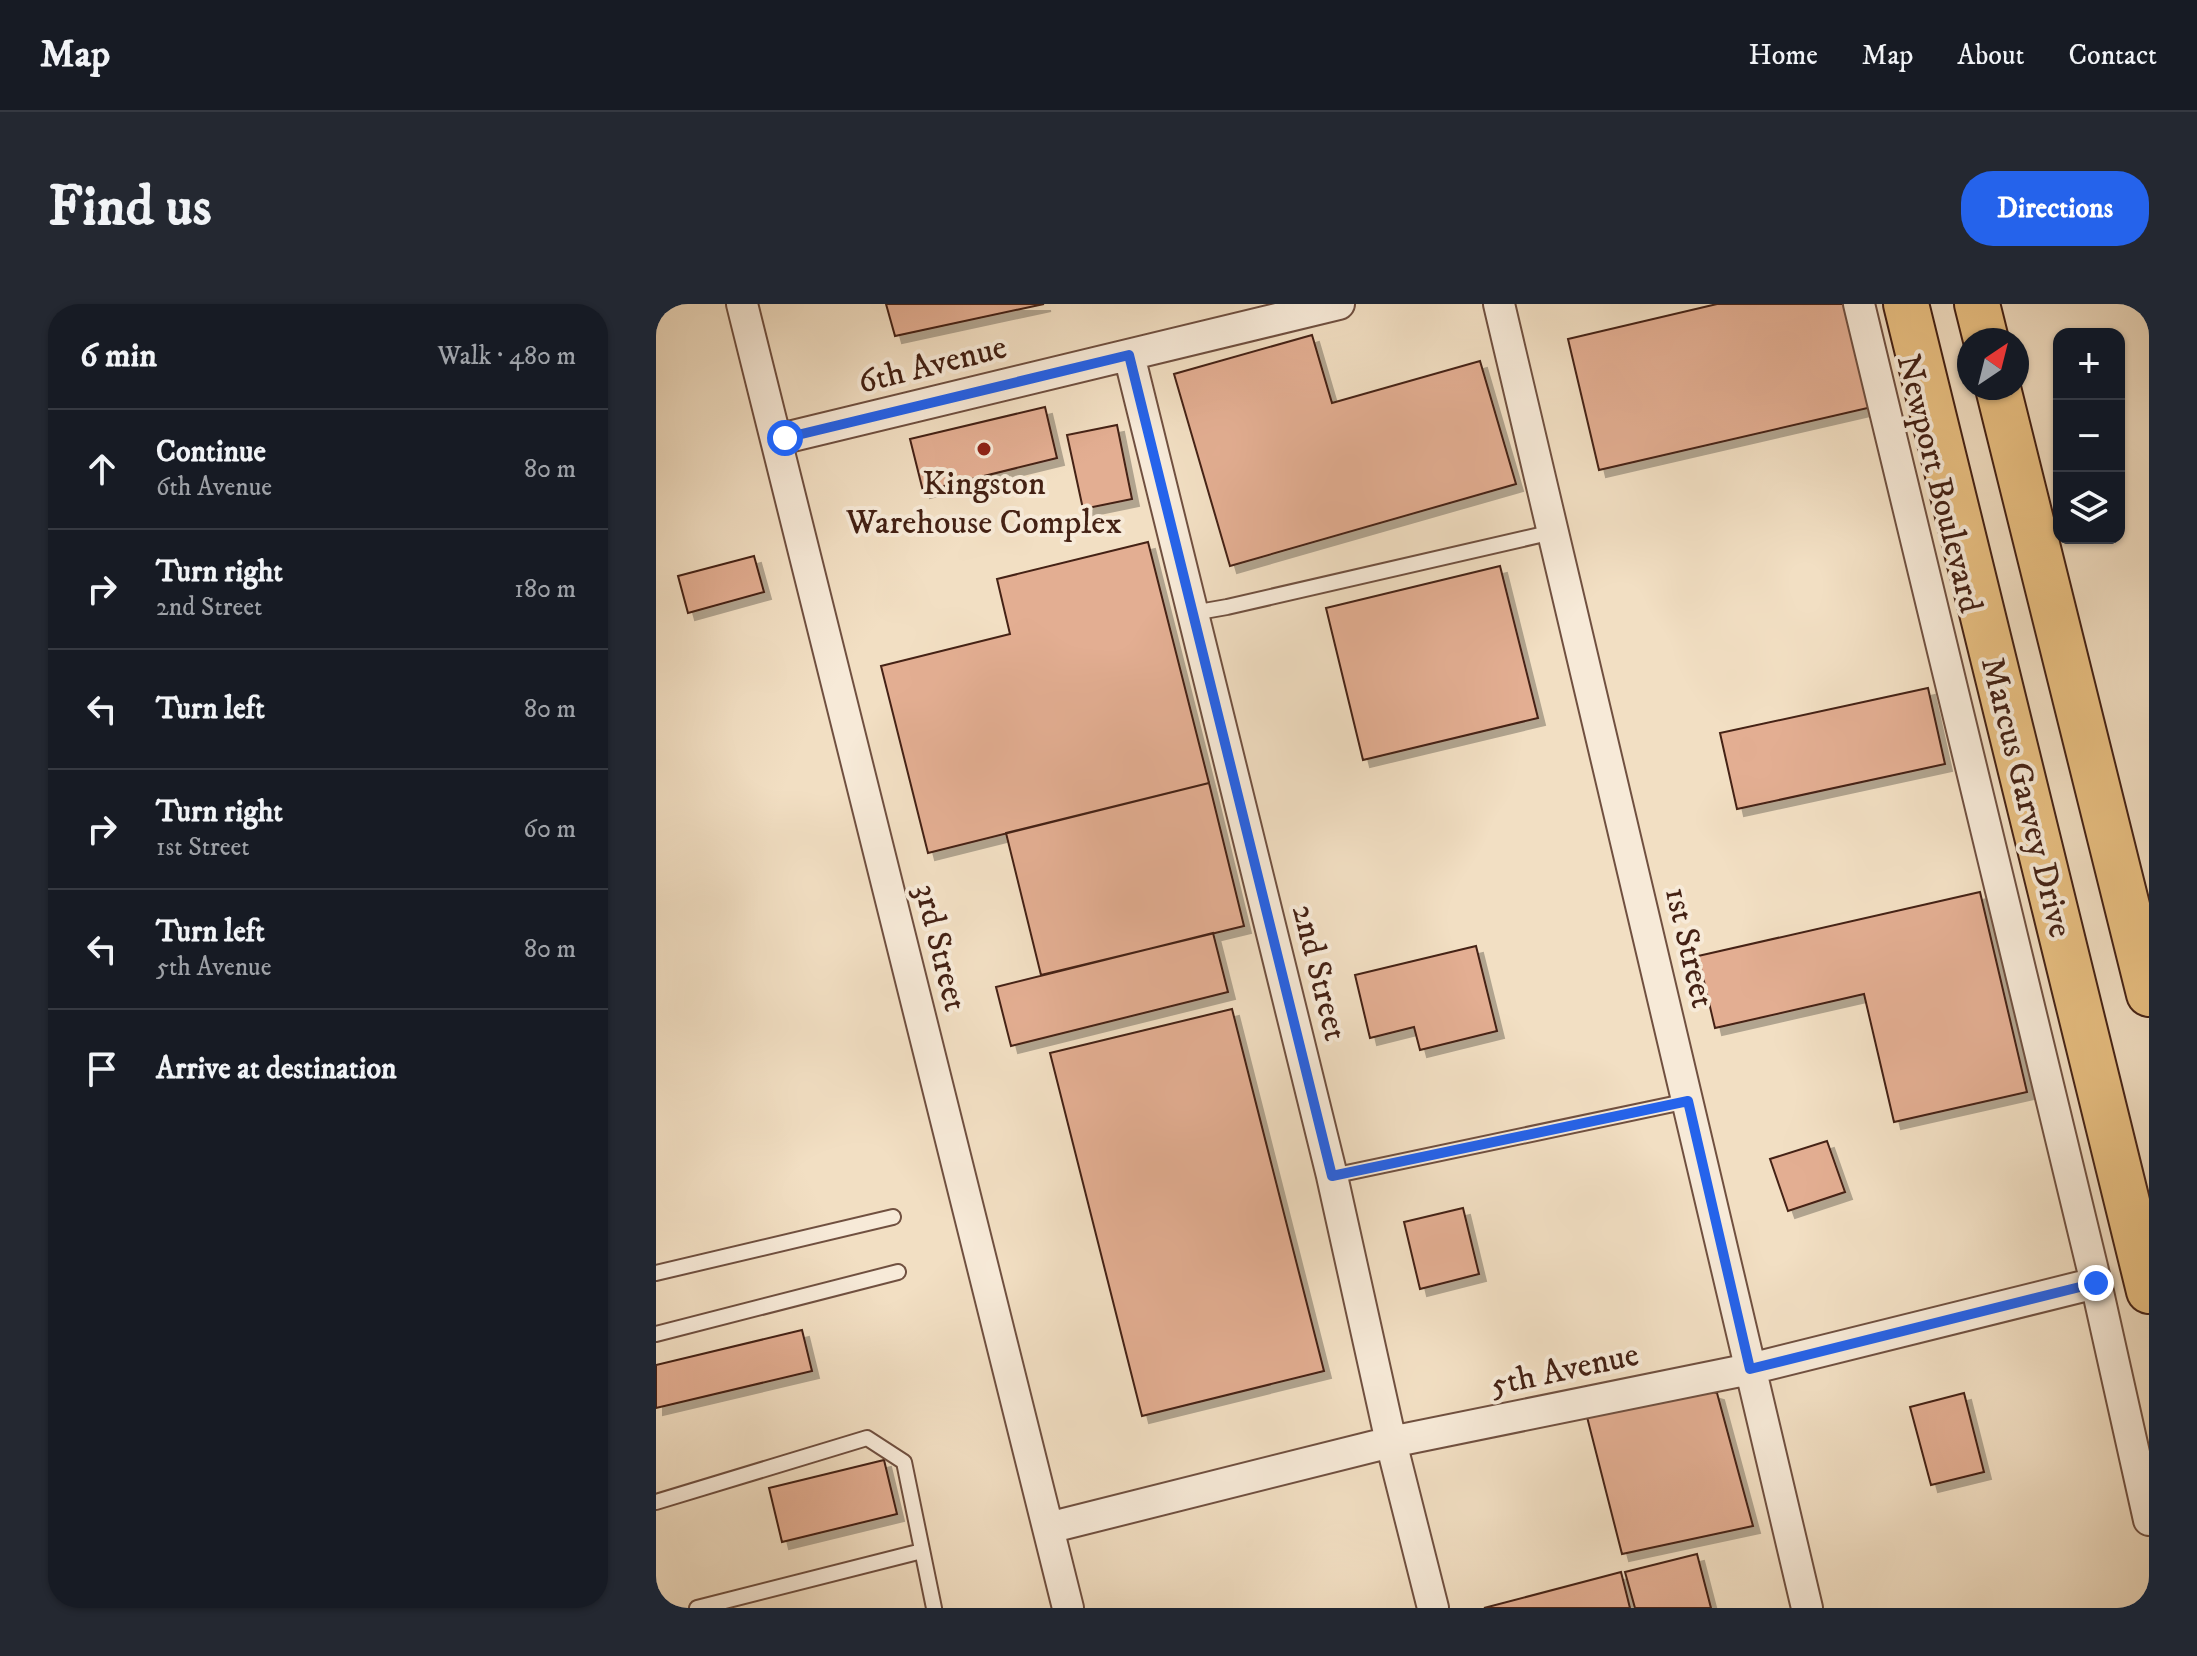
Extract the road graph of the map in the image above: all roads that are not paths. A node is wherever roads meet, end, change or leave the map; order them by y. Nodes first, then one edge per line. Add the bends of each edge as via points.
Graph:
1 (742, 304) edge
2 (1251, 304) edge
3 (1339, 304) edge
4 (1499, 304) edge
5 (1859, 304) edge
6 (1906, 304) edge
7 (1977, 304) edge
8 (1983, 328) edge
9 (1233, 329) junction
10 (1129, 355) junction
11 (2001, 400) edge
12 (776, 440) junction
13 (1553, 532) junction
14 (1193, 613) junction
15 (2149, 994) edge
16 (1688, 1101) junction
17 (1332, 1176) junction
18 (893, 1217) dead end
19 (898, 1272) dead end
20 (656, 1273) edge
21 (2096, 1283) junction
22 (2149, 1291) edge
23 (656, 1334) edge
24 (1750, 1369) junction
25 (1391, 1442) junction
26 (656, 1502) edge
27 (2149, 1520) edge
28 (1048, 1528) junction
29 (922, 1551) junction
30 (697, 1608) edge
31 (934, 1608) edge
32 (1068, 1608) edge
33 (1433, 1608) edge
34 (1807, 1608) edge

1 - 12 street, 3rd Street
2 - 9 street
3 - 9 street, 6th Avenue
4 - 13 street, 1st Street
5 - 21 street, Newport Boulevard
6 - 22 highway, Marcus Garvey Drive
7 - 8 highway
9 - 10 street, 6th Avenue
10 - 12 street, 6th Avenue
10 - 14 street, 2nd Street
11 - 15 highway, Marcus Garvey Drive
12 - 28 street, 3rd Street
13 - 14 lane
13 - 16 street, 1st Street
14 - 17 street, 2nd Street
16 - 17 lane
16 - 24 street, 1st Street
17 - 25 street, 2nd Street
18 - 20 lane
19 - 23 lane
21 - 24 street, 5th Avenue
21 - 27 street, Newport Boulevard
24 - 25 street, 5th Avenue
24 - 34 street, 1st Street
25 - 28 street, 5th Avenue
25 - 33 street, 2nd Street
26 - 29 lane via 867,1438 904,1462
28 - 32 street, 3rd Street
29 - 30 lane
29 - 31 lane

